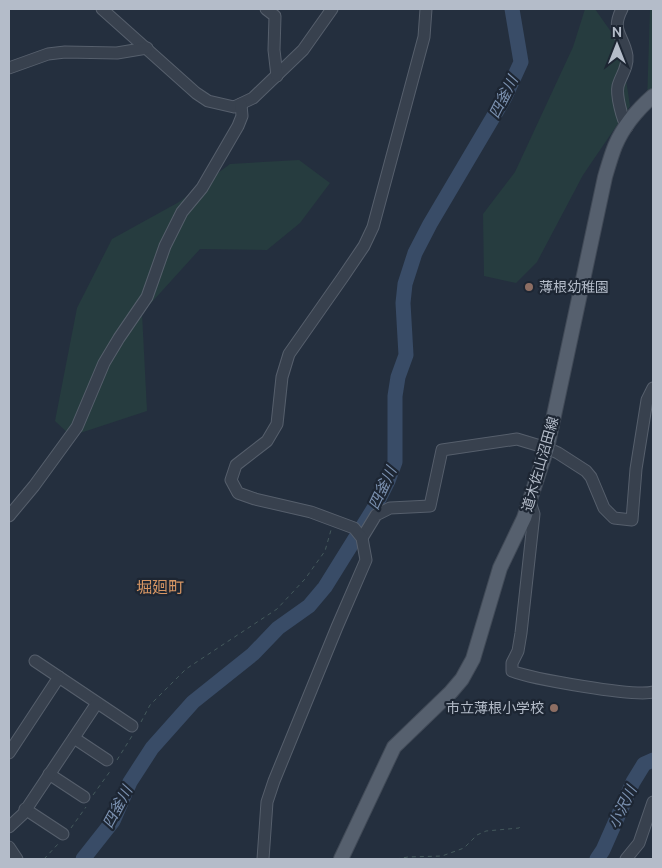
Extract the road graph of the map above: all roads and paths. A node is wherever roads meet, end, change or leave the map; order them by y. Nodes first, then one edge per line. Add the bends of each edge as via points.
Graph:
1 (102, 9) edge
2 (266, 9) edge
3 (332, 9) edge
4 (426, 9) edge
5 (622, 9) edge
6 (147, 48) junction
7 (9, 68) edge
8 (277, 76) junction
9 (653, 96) edge
10 (241, 104) junction
11 (627, 127) junction
12 (653, 388) edge
13 (547, 448) junction
14 (530, 502) junction
15 (9, 516) edge
16 (334, 520) junction
17 (362, 538) junction
18 (35, 661) dead end
19 (59, 677) junction
20 (653, 692) edge
21 (97, 703) junction
22 (135, 728) junction
23 (74, 738) junction
24 (9, 754) edge
25 (108, 760) dead end
26 (50, 774) junction
27 (88, 800) junction
28 (653, 802) edge
29 (25, 809) junction
30 (521, 825) dead end
31 (9, 827) edge
32 (64, 835) junction
33 (9, 846) edge
34 (16, 859) edge
35 (44, 859) edge
36 (263, 859) edge
37 (341, 859) edge
38 (396, 859) edge
39 (626, 859) edge

1 - 6 street
2 - 8 street via 275,16
3 - 8 street via 303,50
4 - 16 street via 424,37 373,227 364,246 289,354 282,377 277,424 267,441 236,465 231,480 238,493
5 - 11 street via 616,23 626,64 618,93
6 - 7 street via 117,53 48,54
6 - 10 street via 208,101 234,107
8 - 10 street via 253,98
9 - 11 main road, 道木佐山沼田線
10 - 15 street via 242,116 238,126 202,188 182,212 165,246 147,297 104,363 77,427
11 - 13 main road, 道木佐山沼田線 via 615,146 605,176
12 - 13 street via 647,400 636,469 632,520 614,518 604,508 586,471
13 - 14 main road, 道木佐山沼田線
13 - 17 street via 517,439 442,450 430,506 390,508 376,515
14 - 20 street via 534,514 532,539 518,651 512,671 638,694
14 - 37 main road, 道木佐山沼田線 via 500,568 474,659 451,692 394,747
16 - 17 street via 354,528
16 - 22 path via 325,551 277,609 186,669 150,705
17 - 36 street via 366,560 267,802
18 - 19 street
19 - 21 street
19 - 24 street
21 - 22 street
21 - 23 street
22 - 27 path
23 - 25 street
23 - 26 street
26 - 27 street
26 - 29 street
27 - 32 path
28 - 39 street via 639,843
29 - 31 street
29 - 32 street
30 - 38 path via 519,828 486,831 464,848 442,856
32 - 35 path
33 - 34 street

